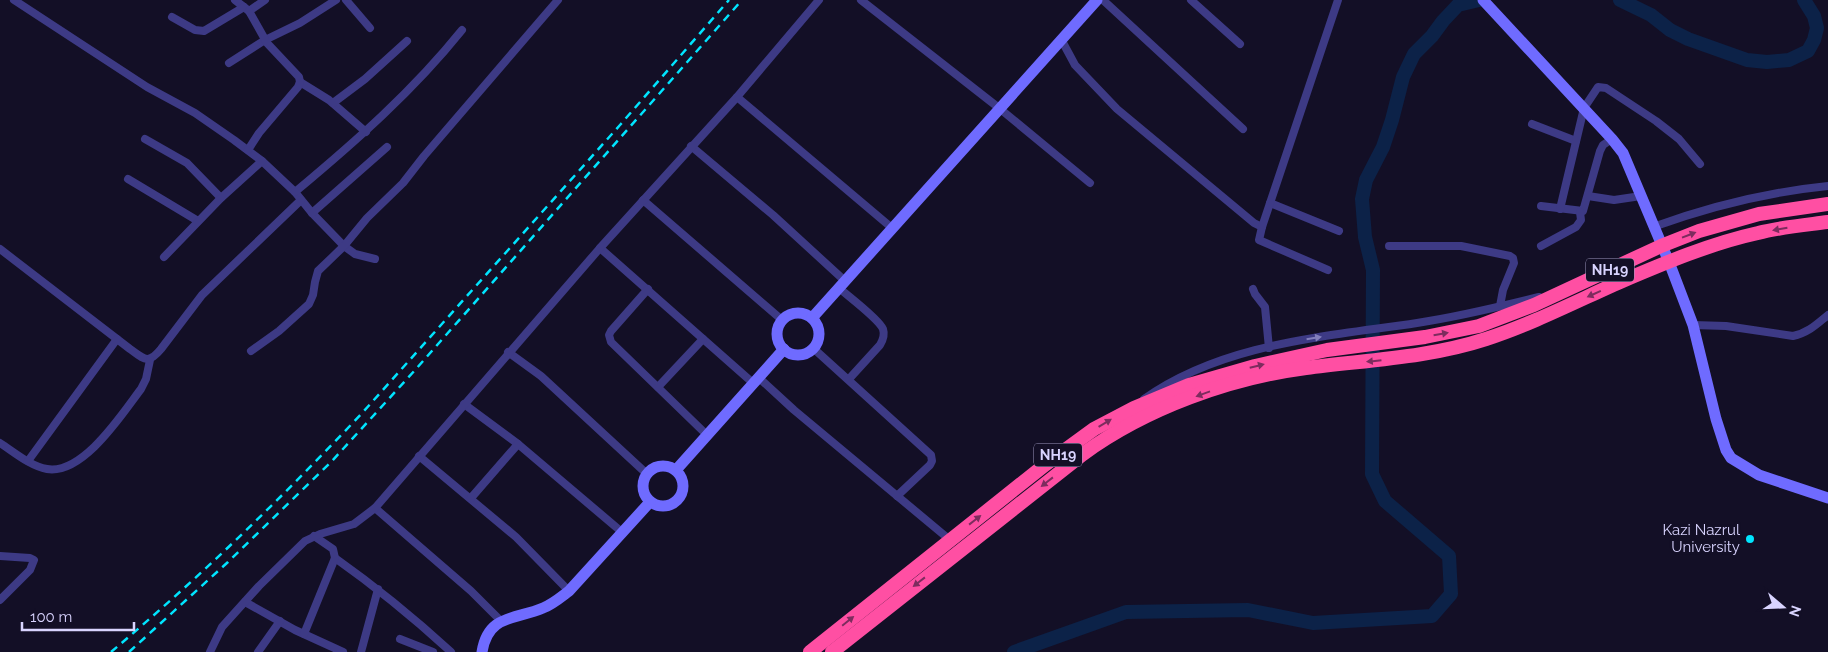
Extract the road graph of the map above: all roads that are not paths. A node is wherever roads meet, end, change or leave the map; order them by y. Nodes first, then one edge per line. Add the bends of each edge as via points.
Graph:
1 (14, 0) edge
2 (235, 0) edge
3 (265, 0) edge
4 (336, 0) edge
5 (346, 0) edge
6 (558, 0) edge
7 (820, 0) edge
8 (861, 0) edge
9 (1096, 0) edge
10 (1103, 0) edge
11 (1191, 0) edge
12 (1338, 0) edge
13 (1482, 0) edge
14 (247, 9) junction
15 (172, 17) dead end
16 (370, 28) dead end
17 (462, 30) dead end
18 (1061, 39) junction
19 (265, 40) junction
20 (408, 41) dead end
21 (1240, 44) dead end
22 (229, 63) dead end
23 (300, 82) junction
24 (737, 97) junction
25 (333, 103) junction
26 (999, 108) junction
27 (1584, 108) junction
28 (1532, 124) dead end
29 (1243, 129) dead end
30 (366, 132) junction
31 (145, 139) dead end
32 (1612, 139) junction
33 (1576, 141) junction
34 (691, 146) junction
35 (387, 147) dead end
36 (248, 150) junction
37 (262, 161) junction
38 (1700, 164) dead end
39 (128, 179) dead end
40 (1090, 183) dead end
41 (1828, 186) edge
42 (295, 192) junction
43 (1588, 196) junction
44 (1641, 196) junction
45 (221, 198) junction
46 (301, 200) junction
47 (643, 200) junction
48 (1270, 203) junction
49 (1828, 204) edge
50 (1541, 206) dead end
51 (1560, 209) junction
52 (1580, 212) junction
53 (312, 214) junction
54 (198, 221) junction
55 (1828, 222) edge
56 (1262, 227) junction
57 (1654, 227) junction
58 (892, 228) junction
59 (1339, 231) dead end
60 (344, 246) junction
61 (1389, 246) dead end
62 (1541, 246) dead end
63 (1661, 246) junction
64 (600, 248) junction
65 (0, 250) edge
66 (164, 257) dead end
67 (375, 259) dead end
68 (1669, 262) junction
69 (1328, 270) dead end
70 (842, 284) junction
71 (648, 289) junction
72 (1253, 289) dead end
73 (1567, 290) junction
74 (1500, 306) junction
75 (1828, 315) edge
76 (812, 318) junction
77 (782, 320) junction
78 (1693, 325) junction
79 (117, 339) junction
80 (703, 339) junction
81 (813, 348) junction
82 (1269, 348) junction
83 (784, 349) junction
84 (251, 351) dead end
85 (508, 352) junction
86 (150, 360) junction
87 (849, 379) junction
88 (756, 380) junction
89 (658, 387) junction
90 (464, 404) junction
91 (1124, 413) junction
92 (707, 435) junction
93 (0, 443) edge
94 (518, 444) junction
95 (419, 456) junction
96 (28, 461) junction
97 (676, 470) junction
98 (647, 474) junction
99 (896, 496) junction
100 (470, 498) junction
101 (1828, 498) edge
102 (650, 502) junction
103 (375, 508) junction
104 (622, 533) junction
105 (314, 536) junction
106 (950, 540) junction
107 (0, 556) edge
108 (335, 558) junction
109 (378, 590) junction
110 (569, 591) junction
111 (0, 600) edge
112 (246, 602) junction
113 (280, 621) junction
114 (501, 621) junction
115 (304, 634) junction
116 (400, 639) dead end
117 (210, 652) edge
118 (258, 652) edge
119 (343, 652) edge
120 (361, 652) edge
121 (433, 652) edge
122 (451, 652) edge
123 (482, 652) edge
124 (810, 652) edge
125 (832, 652) edge

1 - 36 street via 147,86 195,113
2 - 14 street
3 - 14 street
4 - 19 street
5 - 16 street
6 - 60 street via 403,183 363,222
7 - 24 street
8 - 26 street
9 - 18 street
10 - 29 street
11 - 21 street
12 - 48 street
13 - 27 street
14 - 15 street via 204,31 195,30
14 - 19 street
17 - 30 street via 430,68
18 - 26 street
18 - 56 street via 1075,65 1117,109
19 - 22 street
19 - 23 street
20 - 25 street via 371,75
23 - 25 street
23 - 36 street
24 - 34 street
24 - 58 street
25 - 30 street
26 - 40 street
26 - 58 street
27 - 32 street
27 - 33 street
27 - 38 street via 1598,87 1606,88 1656,121
28 - 33 street
30 - 42 street
31 - 45 street via 187,163
32 - 43 street via 1600,151
32 - 44 street via 1623,153
33 - 51 street
34 - 47 street
34 - 70 street via 773,215
35 - 53 street
36 - 37 street
37 - 42 street
37 - 45 street
39 - 54 street
41 - 57 street via 1756,196
42 - 46 street
43 - 44 street via 1614,200
43 - 52 street via 1585,208
44 - 57 street
45 - 54 street
46 - 53 street
46 - 86 street via 202,296
47 - 64 street
47 - 77 street
48 - 56 street
48 - 59 street
63 -> 49 highway, NH19 via 1759,214
50 - 51 street
51 - 52 street
52 - 62 street via 1581,220 1576,227
53 - 60 street
54 - 66 street
55 -> 68 highway, NH19 via 1759,232
56 - 69 street via 1259,240
57 - 63 street
58 - 70 street
60 - 67 street via 355,254
60 - 84 street via 318,271 309,304
61 - 74 street via 1461,246 1510,256 1514,263
63 - 68 street
63 - 73 highway, NH19
64 - 71 street
64 - 85 street
65 - 79 street
68 - 78 street
68 -> 125 highway, NH19 via 1485,340 1395,358 1282,372 1207,392 1137,420 1083,454
70 - 76 street
70 - 87 street via 884,333 880,345
71 - 80 street
71 - 89 street via 609,335 611,342
72 - 82 street via 1265,307
73 - 74 street
91 -> 73 highway, NH19 via 1219,376 1297,356 1479,326
82 -> 74 street via 1356,331 1451,318
75 - 78 street via 1812,328 1793,336 1726,326
76 - 77 street via 800,313
76 - 81 street via 819,336
77 - 83 street via 777,332
78 - 101 street via 1716,419 1731,458 1759,475
79 - 86 street
79 - 96 street
80 - 88 street
80 - 89 street
81 - 83 street via 802,354 789,353
81 - 87 street
82 - 91 street via 1184,375 1164,384
83 - 88 street
85 - 90 street
85 - 98 street via 541,376
86 - 96 street via 141,389 89,453 57,469 40,467
87 - 99 street via 930,455 930,465
88 - 92 street
88 - 99 street
89 - 92 street
90 - 94 street
90 - 95 street
106 -> 91 highway, NH19 via 1070,446
92 - 97 street
93 - 96 street
94 - 100 street
94 - 104 street
95 - 100 street
95 - 103 street
97 - 98 street via 658,466
97 - 102 street via 683,484 676,501 664,506
98 - 102 street via 643,486
99 - 106 street
100 - 110 street via 516,537
102 - 104 street
103 - 105 street via 354,524
103 - 114 street
104 - 110 street
105 - 108 street via 333,549
105 - 112 street via 305,541
124 -> 106 highway, NH19
107 - 111 street via 34,560 30,570
108 - 109 street
108 - 115 street
109 - 120 street
109 - 122 street
110 - 114 street via 543,608
112 - 113 street
112 - 117 street via 222,627
113 - 115 street
113 - 118 street
114 - 123 street via 485,636
115 - 119 street
116 - 121 street

